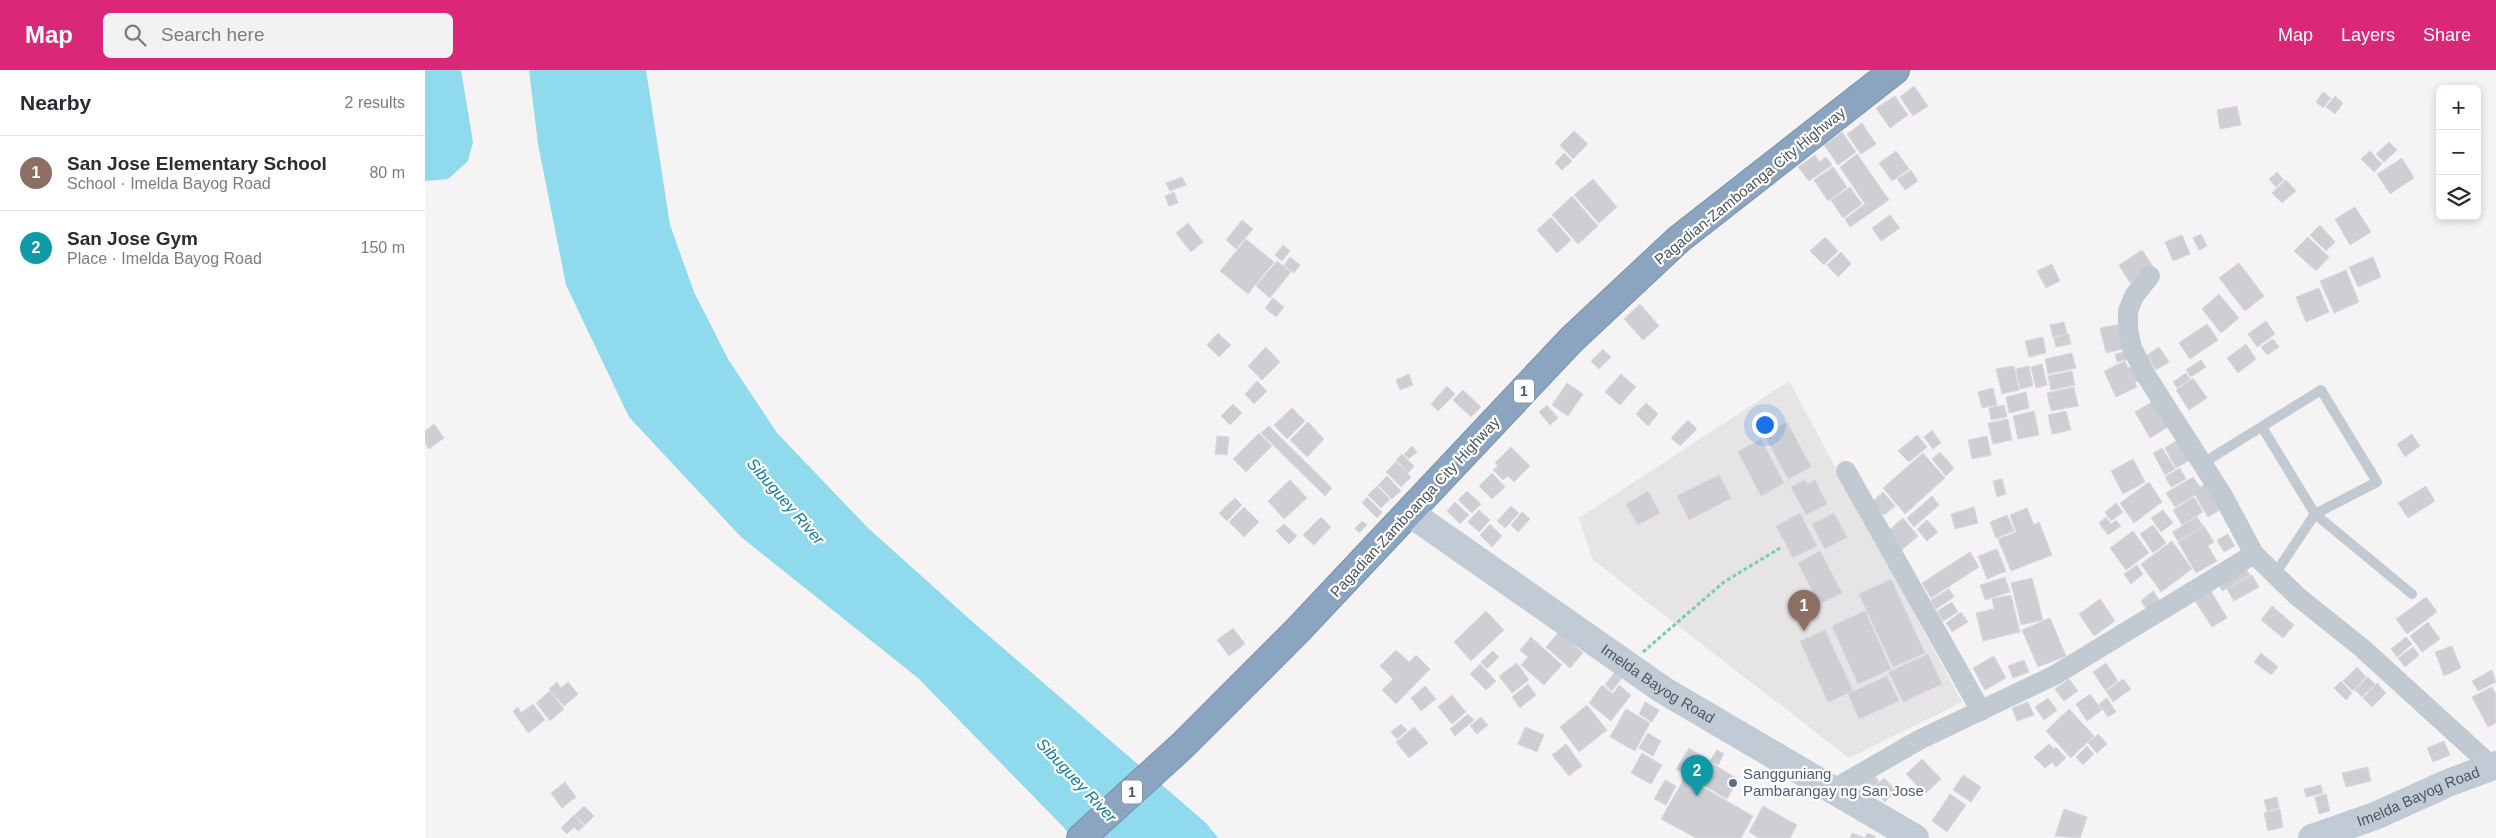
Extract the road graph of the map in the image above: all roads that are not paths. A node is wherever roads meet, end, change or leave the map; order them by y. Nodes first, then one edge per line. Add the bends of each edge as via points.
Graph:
1 (1895, 70) edge
2 (2151, 276) dead end
3 (2262, 427) junction
4 (2203, 463) junction
5 (1846, 471) dead end
6 (1411, 513) junction
7 (2315, 514) junction
8 (2254, 554) junction
9 (2275, 574) junction
10 (2411, 594) dead end
11 (1981, 711) junction
12 (2495, 767) edge
13 (1832, 790) junction
14 (1081, 838) edge
15 (1915, 838) edge
16 (2312, 838) edge

1 - 6 highway, Pagadian-Zamboanga City Highway / 1 via 1679,239 1572,339
2 - 4 street via 2134,296 2128,310 2132,348
3 - 4 lane
3 - 7 lane
3 - 7 lane via 2321,390 2377,482
4 - 8 street
5 - 11 street
6 - 13 main road, Imelda Bayog Road via 1663,690
6 - 14 highway, Pagadian-Zamboanga City Highway / 1 via 1183,745
7 - 9 lane
7 - 10 lane
8 - 9 street
8 - 11 street via 2055,675
9 - 12 street
11 - 13 street via 1919,740
12 - 16 main road, Imelda Bayog Road
13 - 15 main road, Imelda Bayog Road

